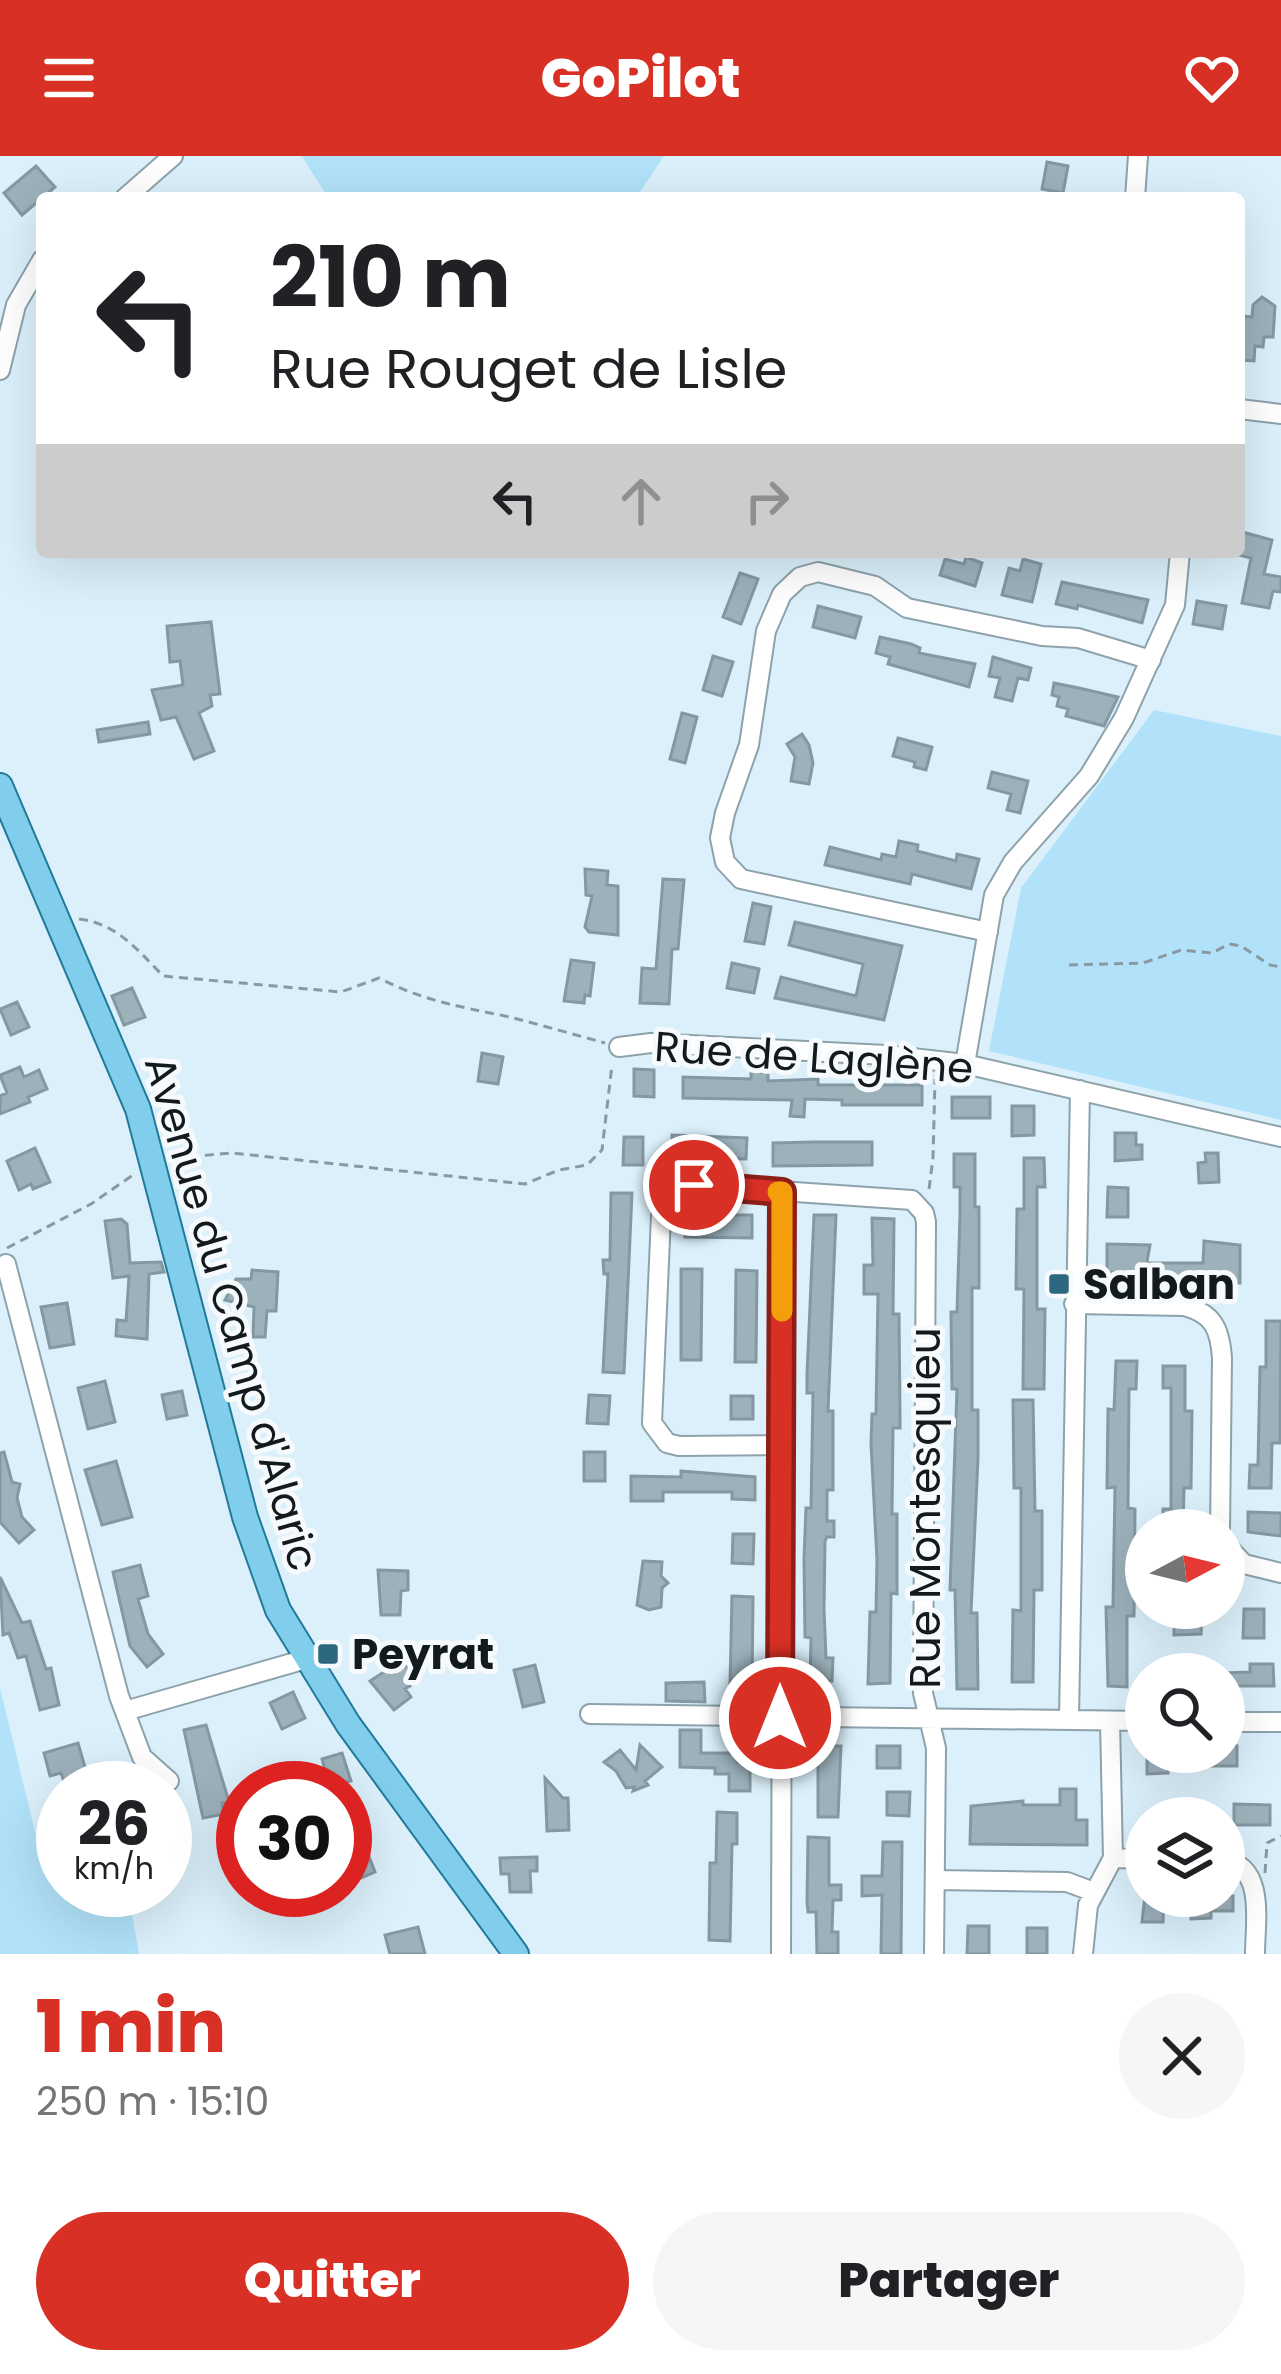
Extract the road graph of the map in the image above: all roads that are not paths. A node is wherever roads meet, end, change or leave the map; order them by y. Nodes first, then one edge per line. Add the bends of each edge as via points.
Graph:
1 (173, 156) edge
2 (1138, 156) edge
3 (132, 192) edge
4 (1135, 192) edge
5 (36, 270) edge
6 (0, 370) edge
7 (1245, 411) edge
8 (1281, 414) edge
9 (1179, 558) edge
10 (1151, 660) junction
11 (0, 786) edge
12 (988, 932) junction
13 (619, 1047) road end
14 (965, 1064) junction
15 (1080, 1090) junction
16 (1281, 1137) edge
17 (782, 1192) junction
18 (3, 1257) edge
19 (1074, 1304) junction
20 (781, 1445) junction
21 (1220, 1509) edge
22 (1245, 1564) edge
23 (1281, 1573) edge
24 (306, 1659) junction
25 (125, 1712) junction
26 (590, 1714) dead end
27 (780, 1718) junction
28 (927, 1718) junction
29 (1069, 1719) junction
30 (1110, 1721) junction
31 (1125, 1721) edge
32 (1245, 1722) edge
33 (1281, 1722) edge
34 (147, 1761) edge
35 (1113, 1858) junction
36 (1125, 1858) edge
37 (1245, 1872) edge
38 (935, 1880) junction
39 (1094, 1892) junction
40 (516, 1954) edge
41 (781, 1954) edge
42 (934, 1954) edge
43 (1083, 1954) edge
44 (1256, 1954) edge

1 - 3 street
2 - 4 street
5 - 6 street via 16,305
7 - 8 street
9 - 10 street via 1175,605
10 - 12 street via 1089,776 1013,862 994,895
10 - 12 street via 1078,638 908,608 875,586 818,572 782,594 766,631 749,745 725,814 725,862 741,878
11 - 24 main road, Avenue du Camp d'Alaric via 121,1064 154,1160 245,1517 278,1610
12 - 14 street
13 - 14 street, Rue de Laglène
14 - 15 street, Rue de Laglène
15 - 16 street, Rue de Laglène
15 - 19 street
17 - 20 street
17 - 20 street via 694,1185 665,1200 651,1410 667,1443
17 - 28 street, Rue Montesquieu via 899,1197 919,1206 926,1222
18 - 25 street
19 - 21 street via 1184,1306 1211,1319 1222,1358
19 - 29 street
20 - 27 street
22 - 23 street
24 - 25 street
24 - 40 main road, Avenue du Camp d'Alaric
25 - 34 street
26 - 27 street
27 - 28 street
27 - 41 street
28 - 29 street
28 - 38 street, Rue Montesquieu via 936,1748
29 - 30 street
30 - 31 street
30 - 35 street
32 - 33 street
35 - 36 street
35 - 39 street
37 - 44 street
38 - 39 street via 1067,1882
38 - 42 street, Rue Montesquieu
39 - 43 street

